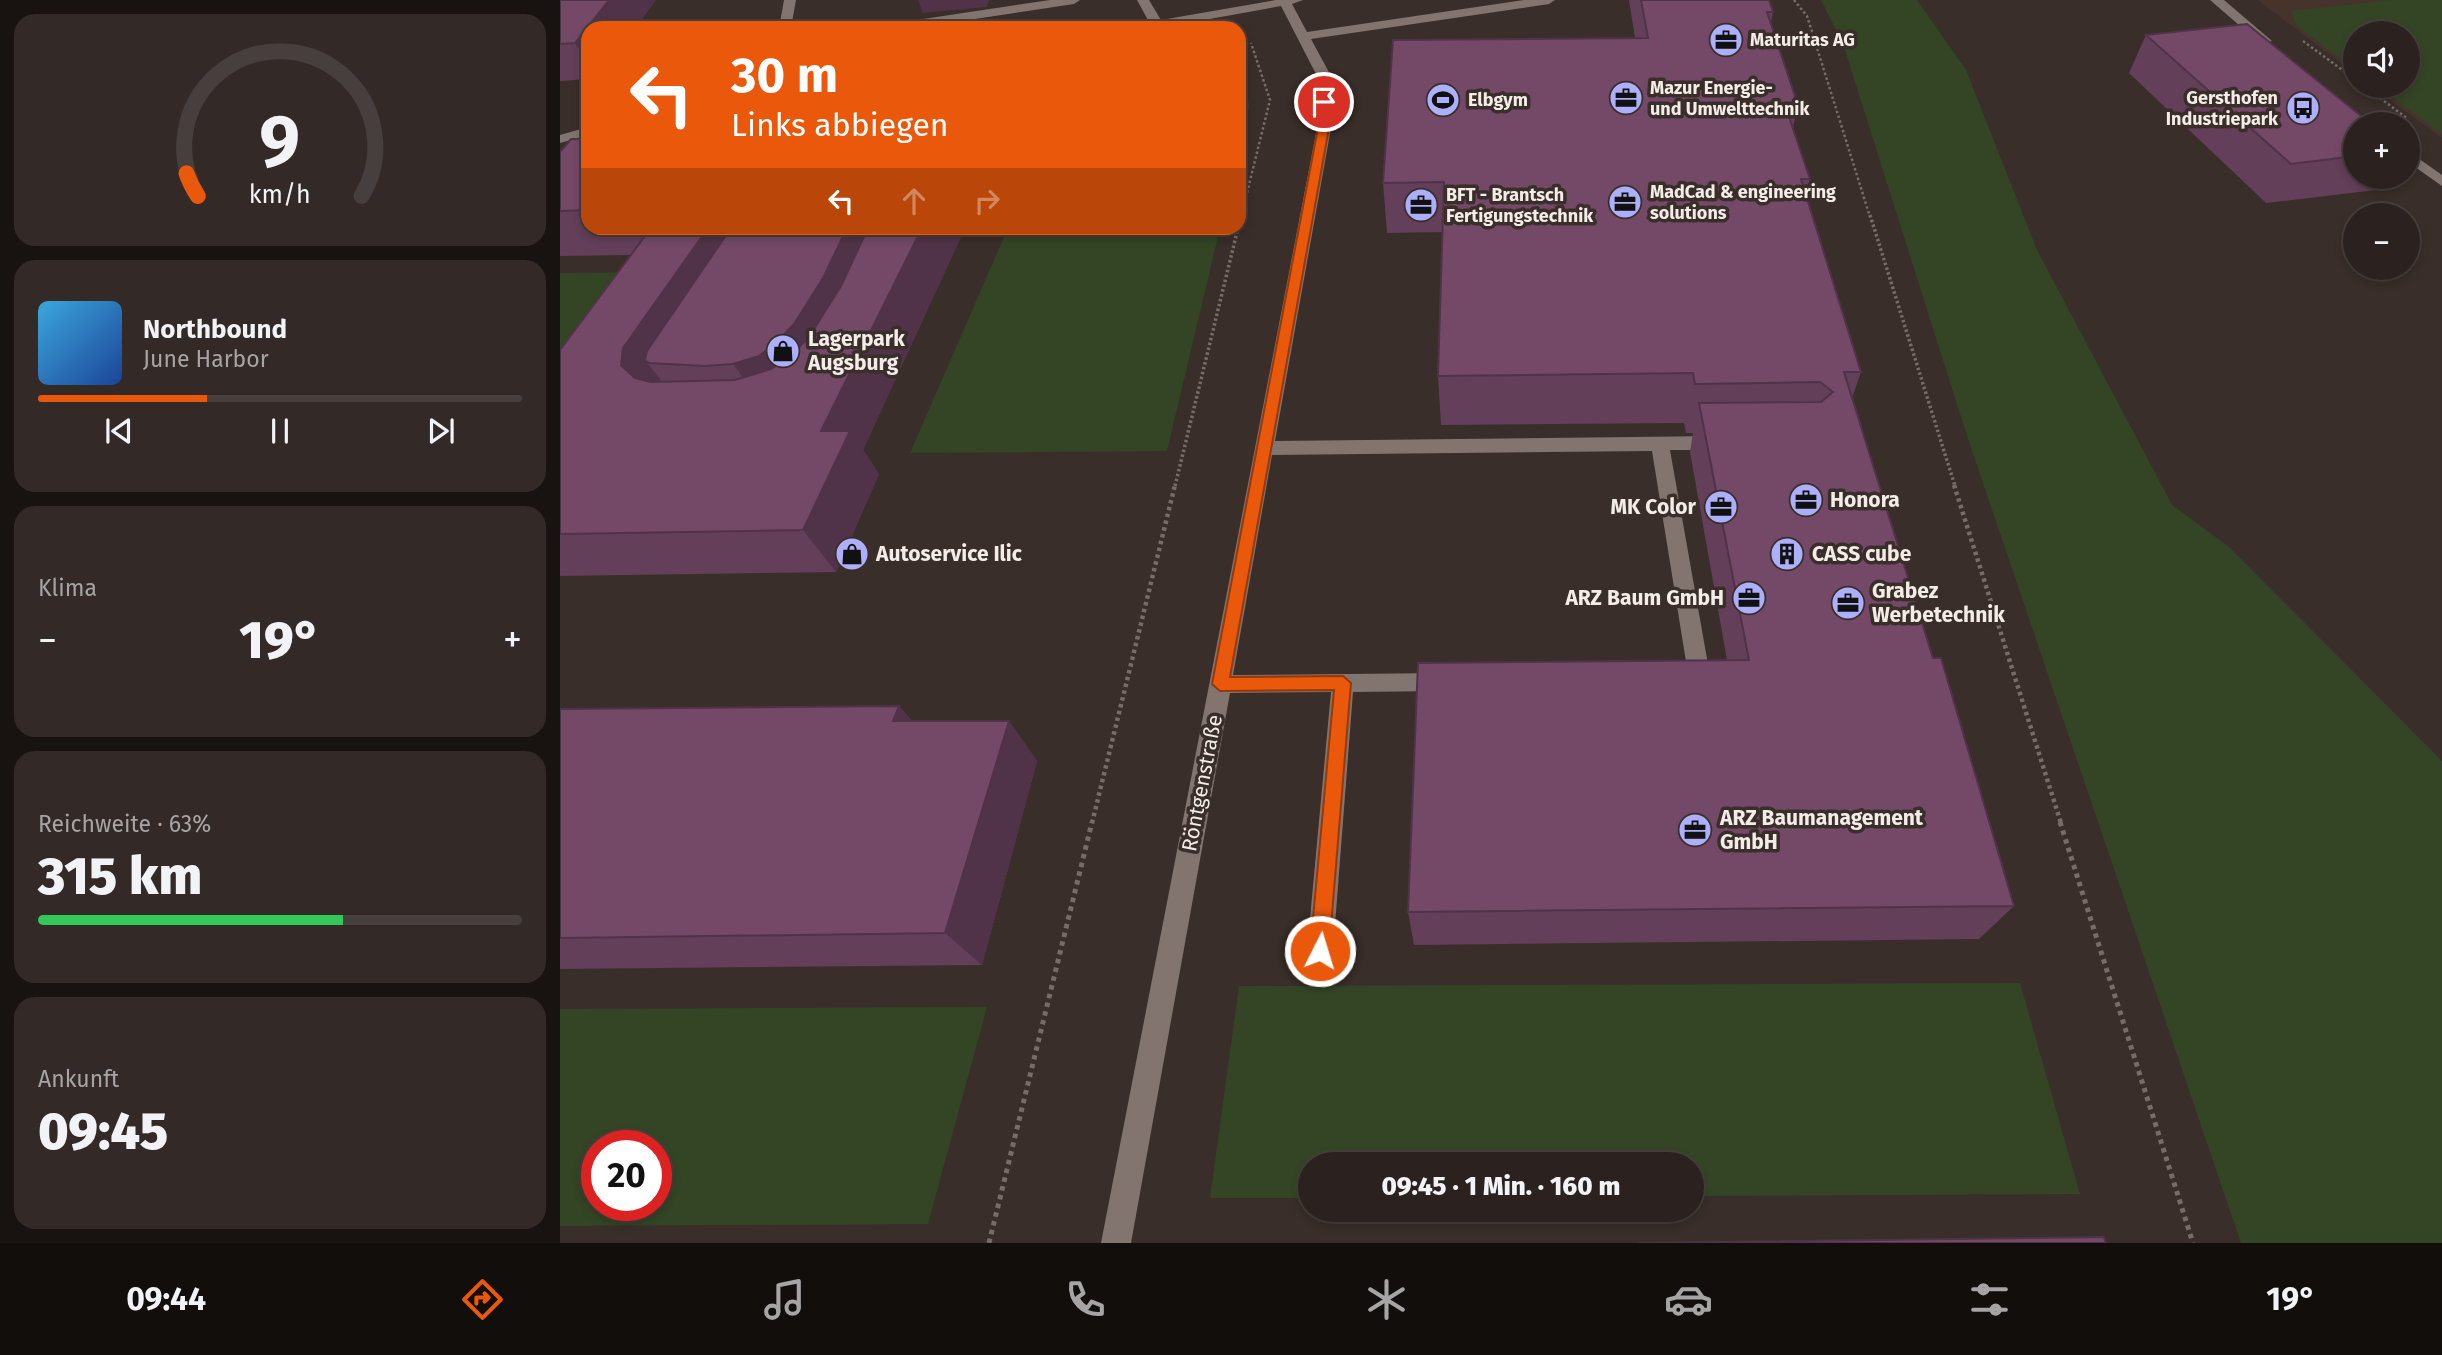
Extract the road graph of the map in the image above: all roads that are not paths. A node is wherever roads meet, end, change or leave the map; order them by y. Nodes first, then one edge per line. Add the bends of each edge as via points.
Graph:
1 (790, 0) edge
2 (1074, 0) edge
3 (1143, 0) edge
4 (1549, 0) edge
5 (2216, 0) edge
6 (1288, 1) edge
7 (786, 21) edge
8 (936, 21) edge
9 (1155, 21) edge
10 (1179, 21) edge
11 (1303, 36) junction
12 (2282, 54) edge
13 (581, 133) edge
14 (560, 139) edge
15 (2420, 165) edge
16 (2442, 182) edge
17 (1739, 442) edge
18 (1660, 443) junction
19 (1264, 448) junction
20 (1672, 681) edge
21 (1466, 682) edge
22 (1343, 683) junction
23 (1220, 684) junction
24 (1320, 951) dead end
25 (1116, 1243) edge

1 - 7 street
2 - 8 street
3 - 9 street
4 - 11 street
5 - 12 street
6 - 10 street
6 - 11 street, Röntgenstraße
11 - 19 street, Röntgenstraße via 1324,76 1324,128
13 - 14 street
15 - 16 street
17 - 18 street
18 - 19 street
18 - 20 street via 1700,681
19 - 23 street, Röntgenstraße
21 - 22 street
22 - 23 street
22 - 24 street
23 - 25 street, Röntgenstraße

